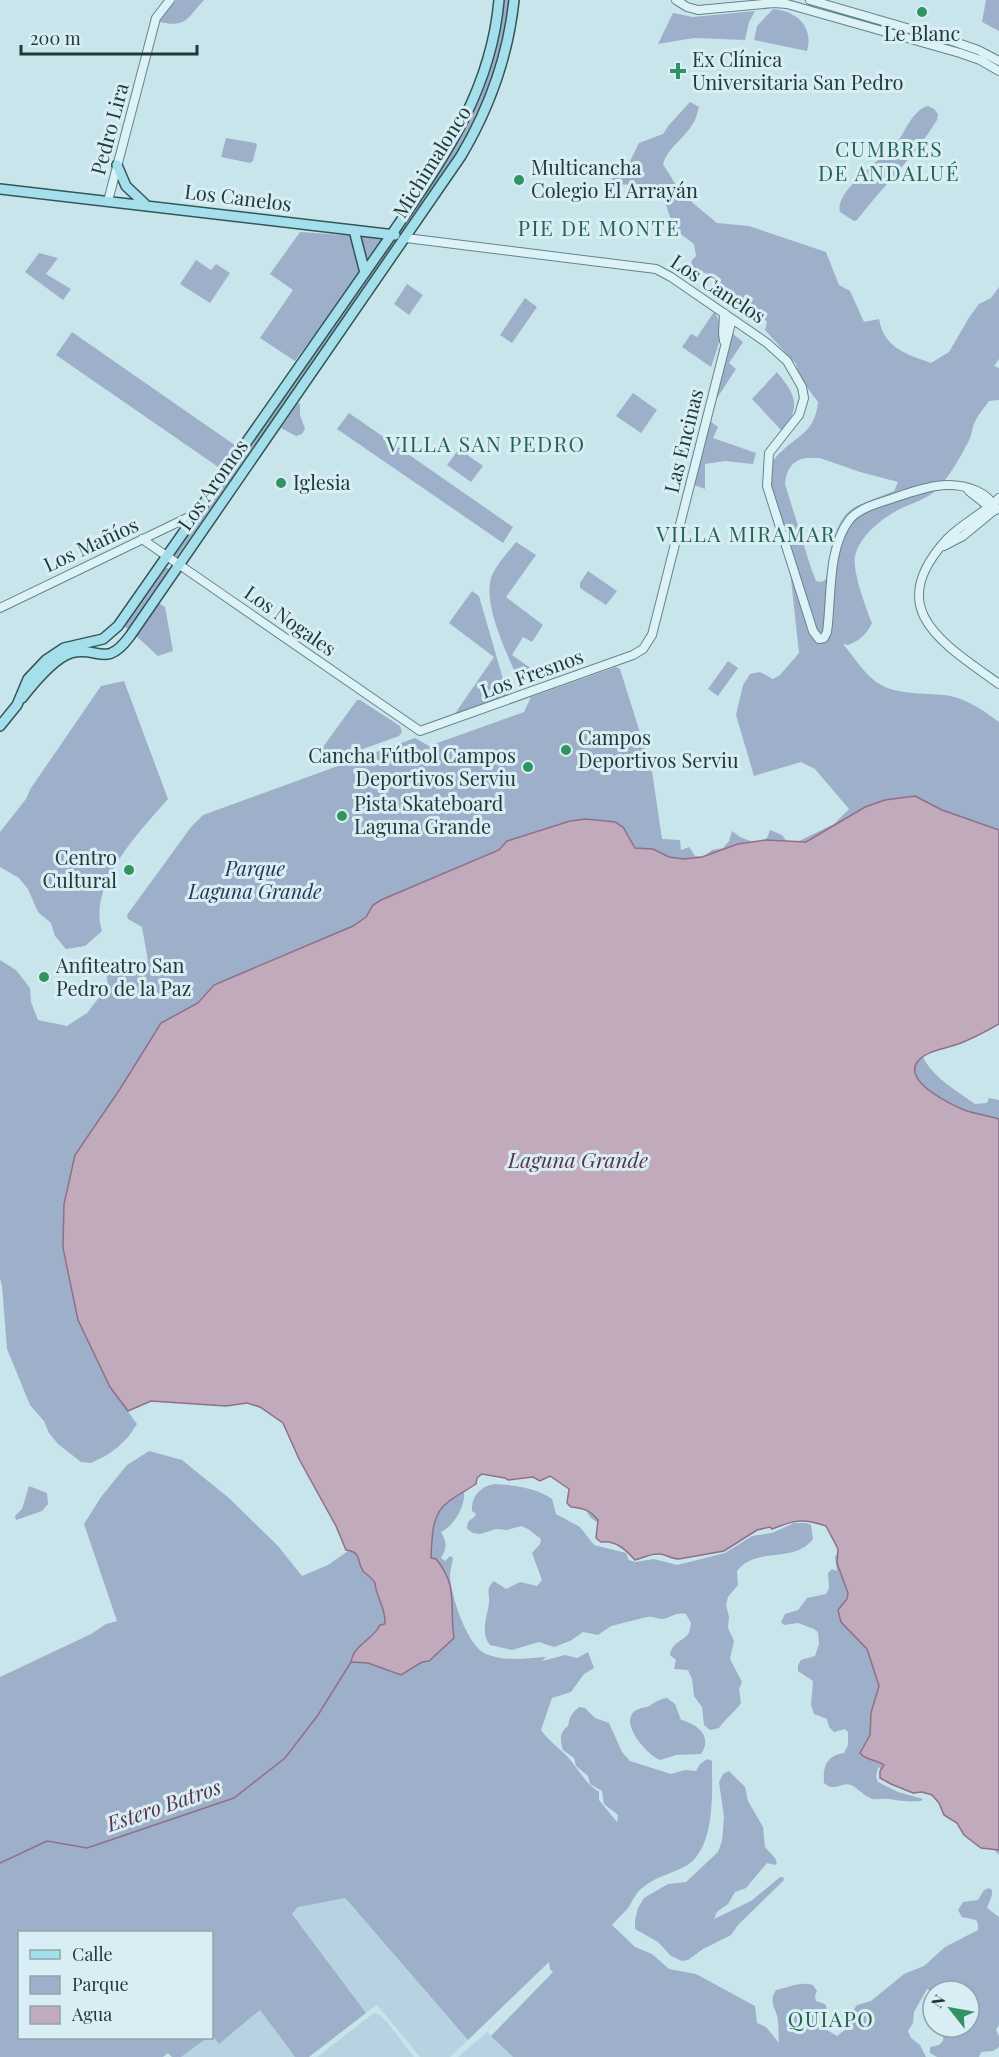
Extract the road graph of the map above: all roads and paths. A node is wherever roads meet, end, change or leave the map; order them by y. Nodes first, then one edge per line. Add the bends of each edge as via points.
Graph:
1 (170, 0) edge
2 (499, 0) edge
3 (514, 0) edge
4 (676, 0) edge
5 (801, 0) edge
6 (810, 0) edge
7 (811, 10) junction
8 (999, 61) edge
9 (999, 71) edge
10 (117, 165) junction
11 (0, 189) edge
12 (108, 201) junction
13 (147, 206) junction
14 (354, 230) junction
15 (392, 234) junction
16 (406, 238) junction
17 (365, 273) junction
18 (724, 313) junction
19 (732, 319) junction
20 (315, 344) junction
21 (725, 344) junction
22 (326, 351) junction
23 (242, 447) junction
24 (255, 456) junction
25 (965, 487) junction
26 (977, 498) junction
27 (995, 505) edge
28 (196, 514) junction
29 (976, 517) junction
30 (142, 539) junction
31 (942, 546) junction
32 (167, 556) junction
33 (179, 564) junction
34 (0, 608) edge
35 (118, 626) junction
36 (130, 636) junction
37 (650, 640) joint
38 (999, 684) edge
39 (17, 705) junction
40 (0, 726) edge
41 (420, 731) joint

1 - 10 street, Pedro Lira via 156,18
2 - 15 main road, Michimalonco via 492,47 472,104 436,169
3 - 16 main road, Michimalonco via 506,50 487,106 461,156
4 - 7 street via 698,10 780,3
5 - 7 street
6 - 8 street via 959,44
7 - 9 street via 960,53
10 - 12 street, Pedro Lira
10 - 13 main road via 126,186
11 - 12 main road, Los Canelos
12 - 13 main road, Los Canelos
13 - 14 main road, Los Canelos
14 - 15 main road, Los Canelos
14 - 17 main road
15 - 16 main road, Los Canelos
15 - 17 main road, Los Aromos
16 - 18 street, Los Canelos via 650,267
16 - 22 main road, Los Aromos
17 - 20 main road, Los Aromos
18 - 19 street, Los Canelos
18 - 21 street
19 - 21 street, Las Encinas
19 - 25 street, Los Canelos via 787,361 802,387 804,398 799,415 769,453 766,486 817,638 824,638 827,632 834,561 852,517 927,487
20 - 22 main road
20 - 23 main road, Los Aromos
21 - 37 street, Las Encinas
22 - 24 main road, Los Aromos
23 - 24 main road
23 - 28 main road, Los Aromos
24 - 33 main road, Los Aromos
25 - 26 street
25 - 27 street, Los Canelos
26 - 27 street
26 - 29 street
27 - 29 street
27 - 31 street via 963,536
28 - 30 street, Los Mañíos
28 - 32 main road, Los Aromos
29 - 31 street
30 - 32 street, Los Nogales
30 - 34 street, Los Mañíos
31 - 38 street via 930,559 921,579 923,616 942,642
32 - 33 street, Los Nogales
32 - 35 main road, Los Aromos
33 - 36 main road, Los Aromos
33 - 41 street, Los Nogales
35 - 36 main road
35 - 39 main road, Los Aromos via 99,640 60,650 25,684
36 - 39 main road, Los Aromos via 110,654 77,652 62,657
37 - 41 street, Los Fresnos via 633,655
39 - 40 main road, Los Aromos

